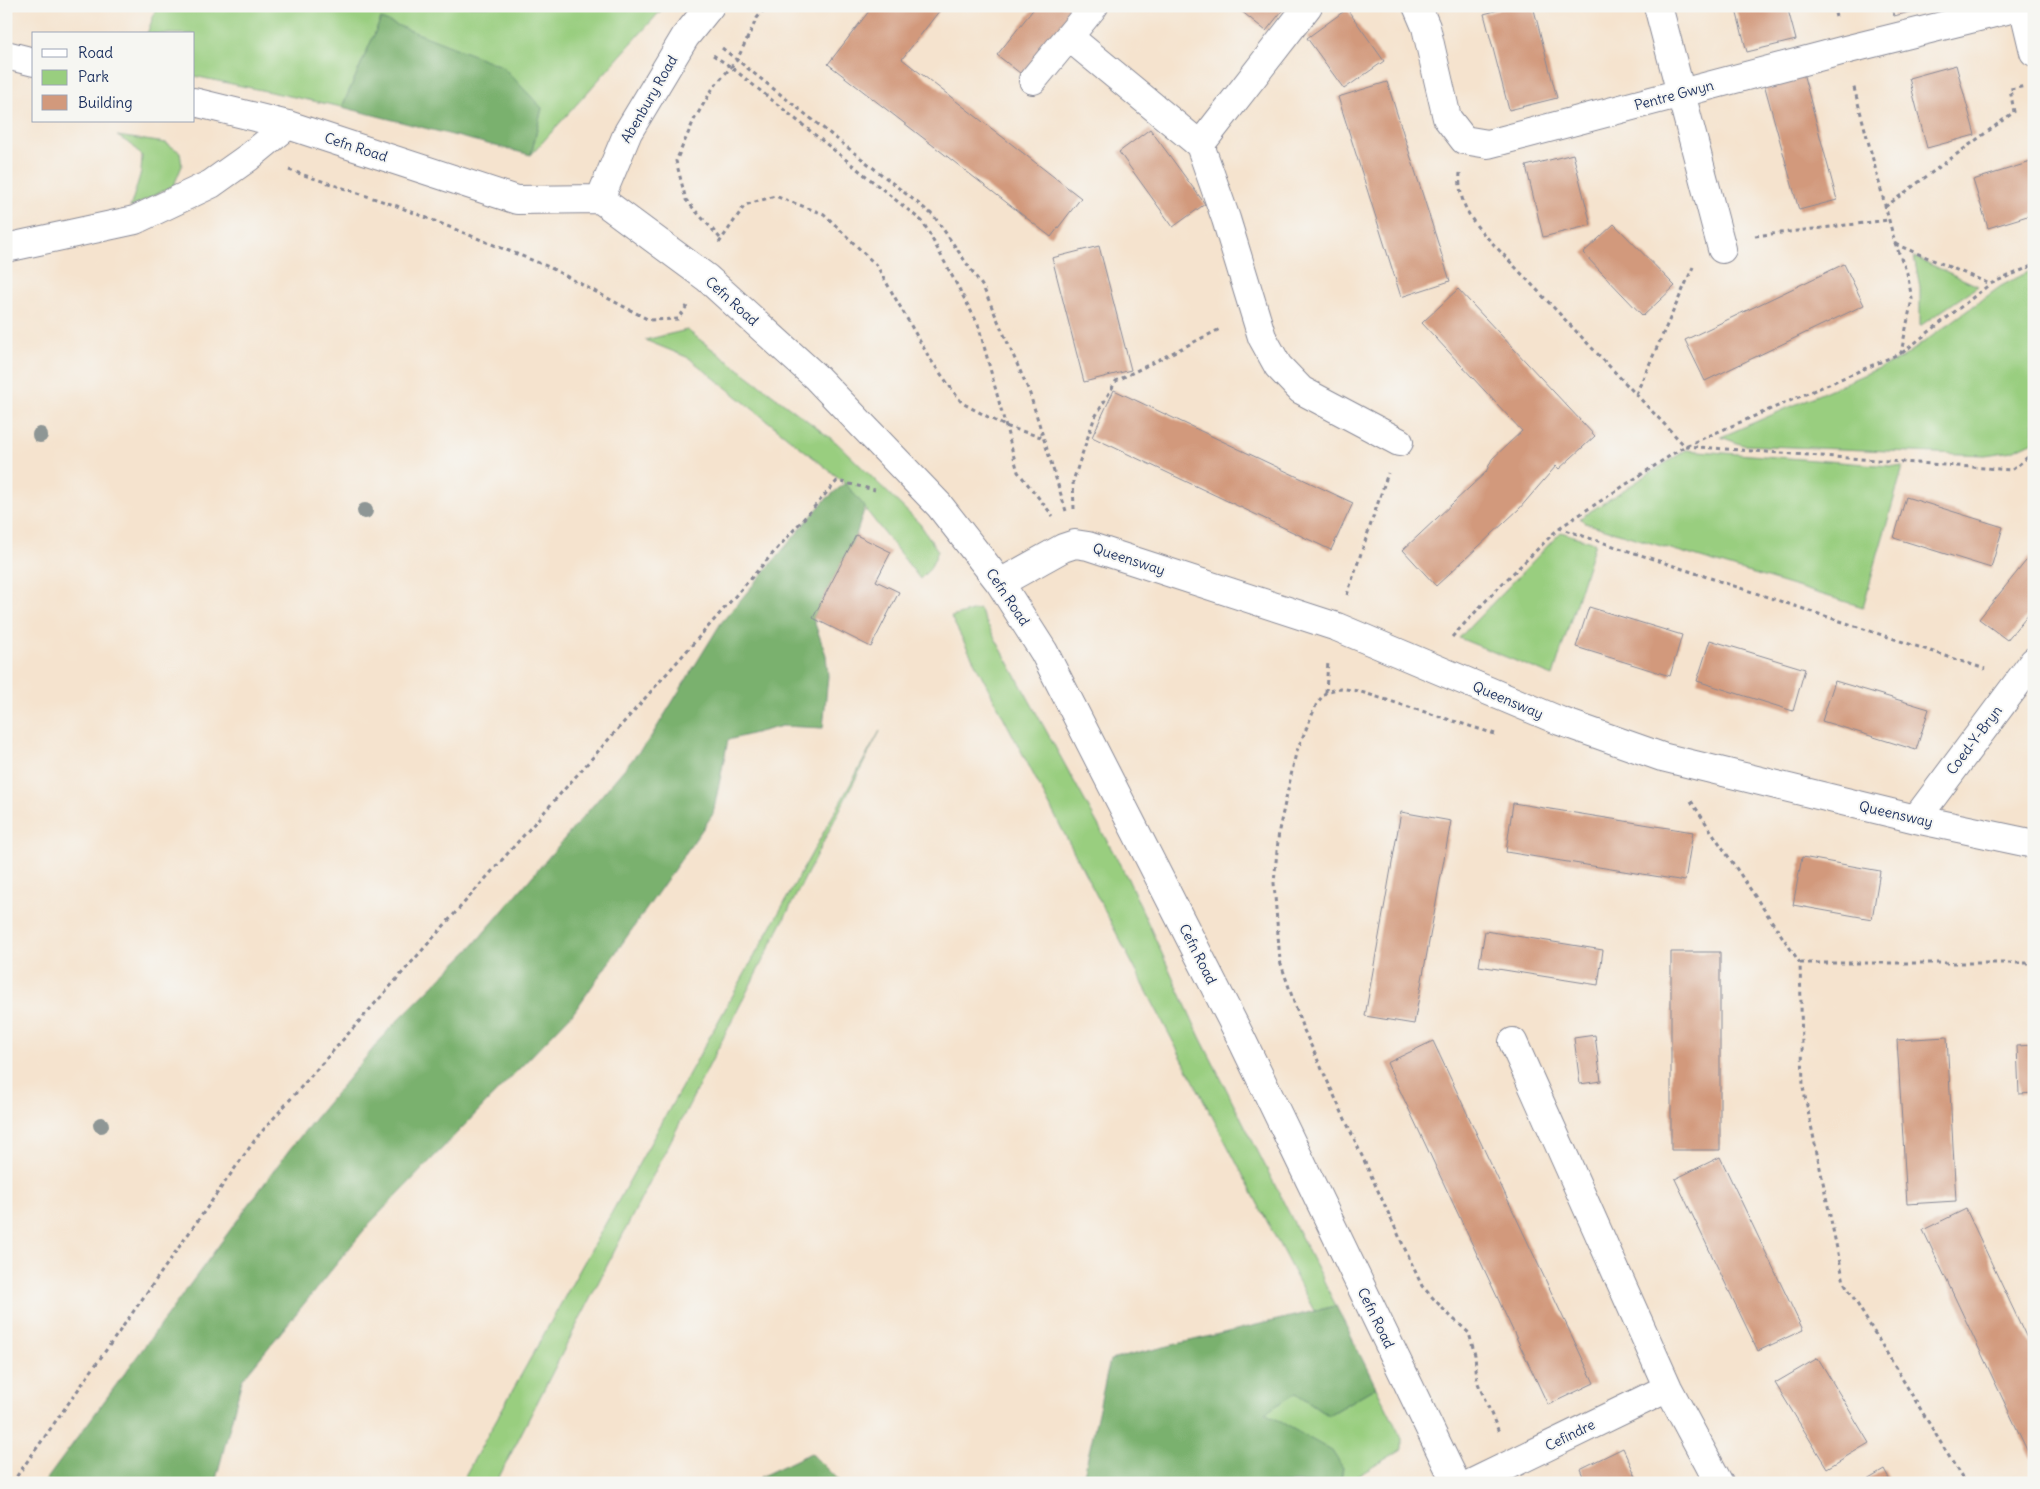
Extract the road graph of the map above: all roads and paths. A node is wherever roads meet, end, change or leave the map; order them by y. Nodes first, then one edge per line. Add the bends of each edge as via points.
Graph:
1 (710, 6) edge
2 (766, 6) edge
3 (1094, 6) edge
4 (1308, 6) edge
5 (1417, 6) edge
6 (1658, 6) edge
7 (1833, 6) edge
8 (2023, 6) edge
9 (690, 32) junction
10 (1069, 37) junction
11 (1845, 50) junction
12 (2034, 52) edge
13 (6, 55) edge
14 (737, 60) junction
15 (32, 62) edge
16 (730, 67) junction
17 (1033, 80) dead end
18 (2034, 84) edge
19 (1681, 93) junction
20 (195, 102) edge
21 (288, 125) junction
22 (1464, 140) junction
23 (1200, 145) junction
24 (249, 157) junction
25 (600, 199) junction
26 (1885, 207) junction
27 (1888, 220) junction
28 (720, 238) junction
29 (1894, 243) junction
30 (1721, 244) junction
31 (6, 248) edge
32 (2034, 265) edge
33 (707, 278) junction
34 (1990, 284) junction
35 (1254, 311) junction
36 (1902, 353) junction
37 (1636, 394) junction
38 (1005, 426) junction
39 (1044, 438) junction
40 (1399, 442) joint
41 (1685, 446) junction
42 (2034, 452) edge
43 (883, 492) dead end
44 (1559, 528) junction
45 (1075, 544) junction
46 (1000, 583) junction
47 (1337, 626) junction
48 (1426, 666) junction
49 (2026, 671) edge
50 (1499, 735) dead end
51 (1662, 757) junction
52 (1916, 819) junction
53 (2034, 844) edge
54 (1800, 963) junction
55 (2034, 963) edge
56 (1513, 1042) dead end
57 (1668, 1388) junction
58 (1514, 1463) junction
59 (12, 1483) edge
60 (1456, 1483) edge
61 (1472, 1483) edge
62 (1719, 1483) edge
63 (1965, 1483) edge

1 - 9 street, Abenbury Road
2 - 14 path
3 - 10 street
4 - 23 street
5 - 22 street via 1426,27 1447,118
6 - 19 street
7 - 11 path
8 - 11 street, Pentre Gwyn
8 - 12 street, Pentre Gwyn
9 - 14 path
9 - 16 path
9 - 25 street, Abenbury Road via 628,132
10 - 17 street
10 - 23 street
11 - 19 street, Pentre Gwyn
11 - 26 path
13 - 15 street
14 - 16 path
14 - 39 path via 934,216 983,287 1029,391
16 - 28 path via 694,120 676,161 686,200
16 - 38 path via 923,222 978,324
18 - 26 path via 2010,89 2014,112
19 - 22 street, Pentre Gwyn via 1488,144
19 - 30 street
20 - 21 street, Cefn Road
21 - 24 street
21 - 25 street, Cefn Road via 517,200
22 - 37 path via 1461,198 1468,215
23 - 35 street
24 - 31 street via 211,184 135,220
24 - 33 path via 397,206 549,267 649,320 678,319
25 - 33 street, Cefn Road
26 - 27 path
27 - 29 path
27 - 30 path
28 - 33 path
28 - 38 path via 745,206 775,196 824,214 877,266 930,359 962,403
29 - 34 path
29 - 36 path via 1907,273 1912,299
30 - 37 path via 1695,262
32 - 34 path
33 - 46 street, Cefn Road via 817,378 932,498
34 - 36 path
35 - 40 street via 1262,337 1278,366 1301,390
35 - 45 path via 1116,381 1094,419 1073,481
36 - 41 path
37 - 41 path
38 - 39 path
38 - 45 path via 1018,472
39 - 45 path
40 - 47 path
41 - 42 path via 2012,470
41 - 44 path
43 - 59 path via 837,481 276,1114 256,1137
44 - 48 path
44 - 49 path
45 - 46 street, Queensway
45 - 47 street, Queensway
46 - 60 street, Cefn Road via 1044,652 1240,1036
47 - 48 street, Queensway
48 - 51 street, Queensway via 1560,722
49 - 52 street, Coed-Y-Bryn
50 - 58 path via 1358,691 1340,688 1326,692 1317,703 1296,752 1279,830 1274,883 1280,961 1302,1026 1422,1286 1469,1333 1477,1381
51 - 52 street, Queensway
51 - 54 path
52 - 53 street, Queensway
54 - 55 path
54 - 63 path via 1803,1087 1844,1282
56 - 57 street
57 - 58 street, Cefindre
57 - 62 street
58 - 61 street, Cefindre

